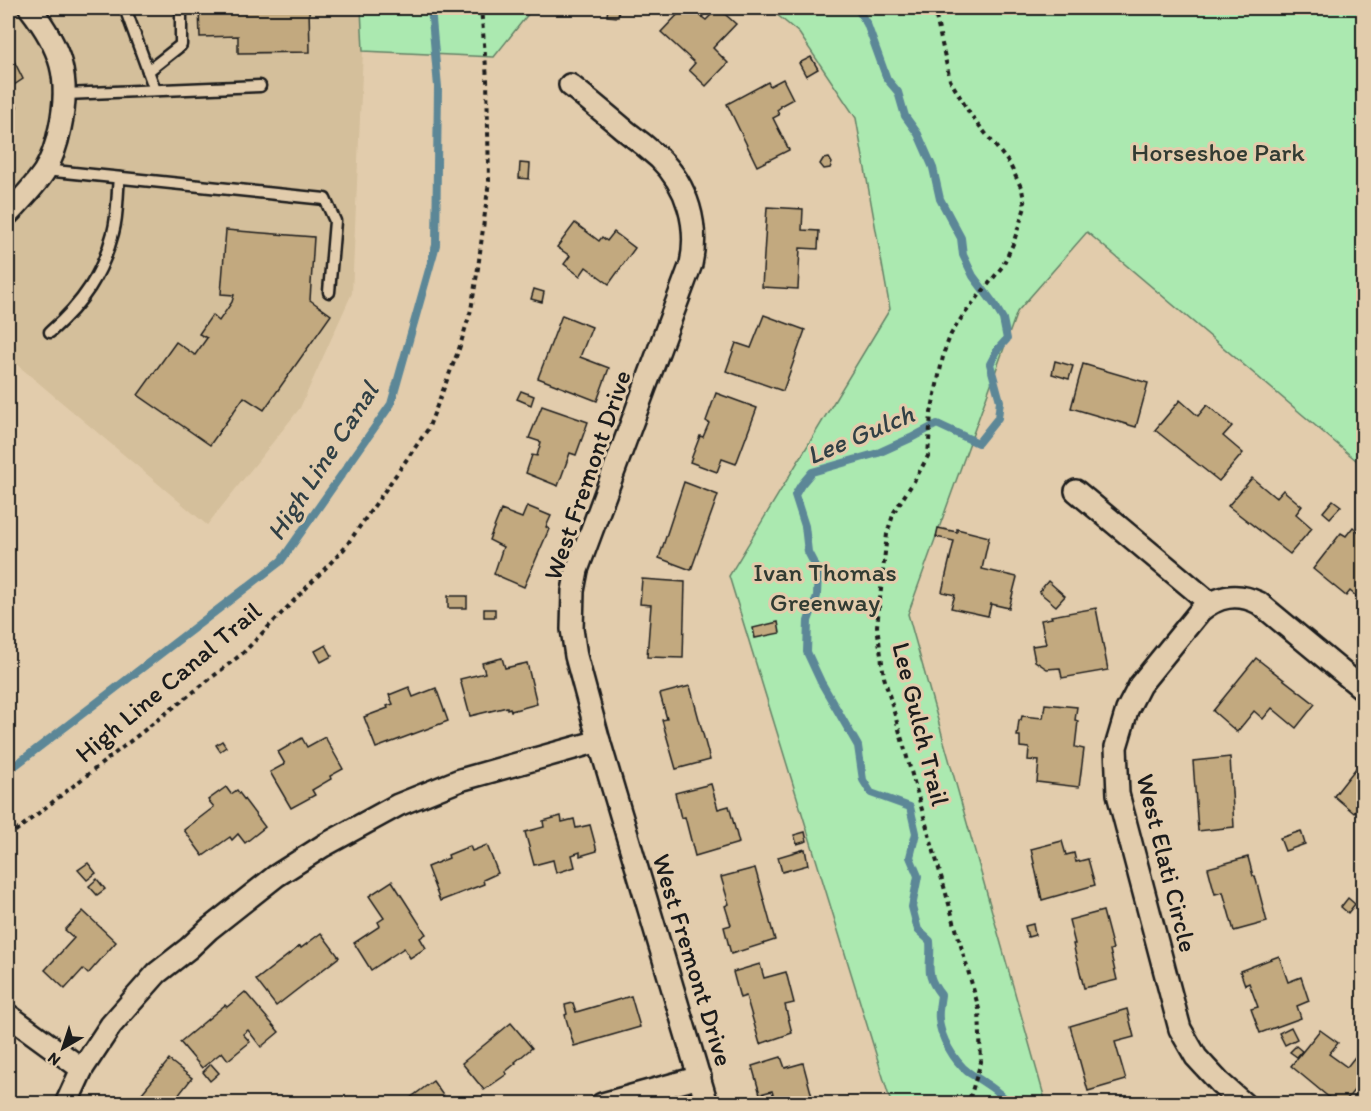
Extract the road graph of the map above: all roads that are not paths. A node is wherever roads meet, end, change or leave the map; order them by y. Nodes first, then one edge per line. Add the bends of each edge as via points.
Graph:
1 (30, 8) edge
2 (125, 8) edge
3 (181, 8) edge
4 (148, 71) junction
5 (570, 85) dead end
6 (260, 86) dead end
7 (155, 90) junction
8 (65, 94) junction
9 (45, 170) junction
10 (119, 178) junction
11 (8, 214) edge
12 (329, 292) dead end
13 (50, 332) dead end
14 (1076, 490) dead end
15 (1210, 603) junction
16 (1364, 690) edge
17 (599, 741) junction
18 (8, 1015) edge
19 (82, 1069) junction
20 (700, 1077) junction
21 (66, 1104) edge
22 (602, 1104) edge
23 (707, 1104) edge
24 (1244, 1104) edge

1 - 8 street via 47,30 58,55
2 - 4 lane
3 - 4 lane via 181,45
4 - 7 lane
5 - 17 street, West Fremont Drive via 660,159 689,204 694,226 691,264 577,570 573,591 576,656
6 - 7 lane
7 - 8 lane
8 - 9 street via 57,141
9 - 10 lane
9 - 11 street
10 - 12 lane via 325,199 335,220
10 - 13 lane via 114,231 97,277 73,312
14 - 15 street
15 - 16 street via 1227,596 1259,603
15 - 24 street, West Elati Circle via 1140,685 1121,726 1116,773 1118,794 1180,1029 1196,1057
17 - 19 street via 460,780 398,805 323,846 276,876 157,973 111,1025
17 - 20 street, West Fremont Drive
18 - 19 street
19 - 21 street
20 - 22 street
20 - 23 street, West Fremont Drive

